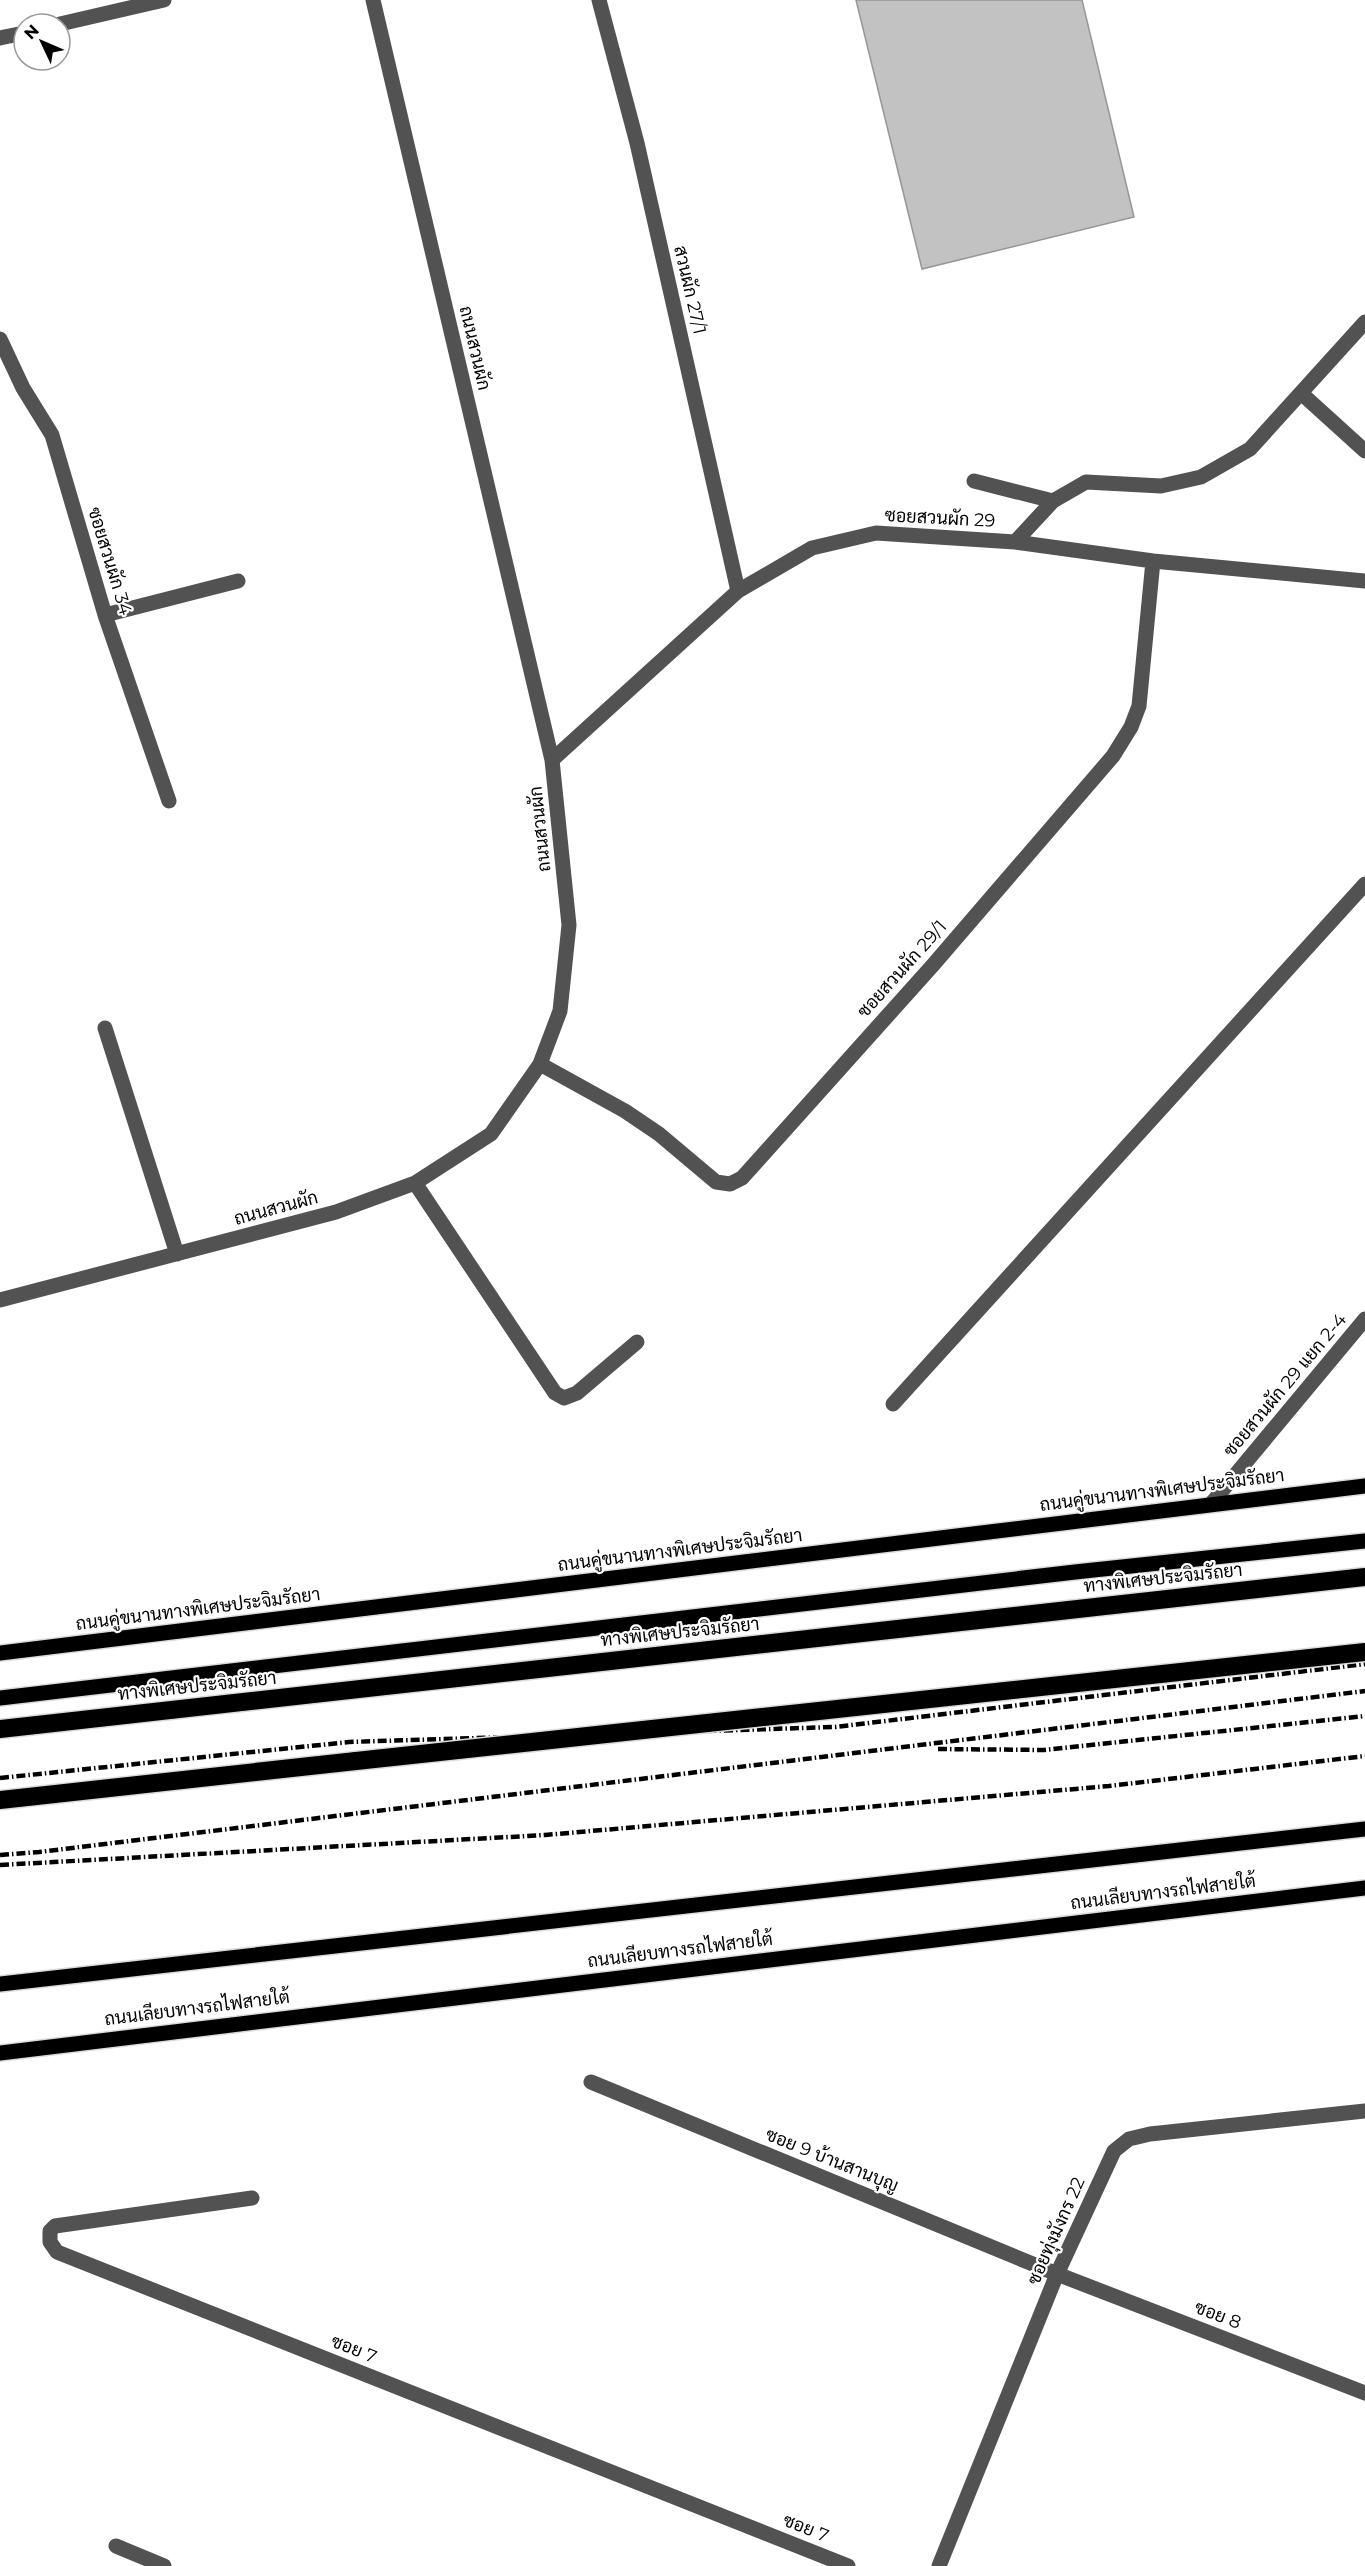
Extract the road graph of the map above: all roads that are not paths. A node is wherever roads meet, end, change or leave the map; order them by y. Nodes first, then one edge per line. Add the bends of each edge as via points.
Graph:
1 (164, 0) edge
2 (373, 0) edge
3 (599, 0) edge
4 (72, 21) edge
5 (1365, 322) edge
6 (0, 339) edge
7 (1301, 393) junction
8 (1365, 451) edge
9 (974, 481) dead end
10 (1053, 501) junction
11 (1015, 542) junction
12 (1153, 561) junction
13 (238, 581) dead end
14 (1365, 581) edge
15 (738, 591) junction
16 (105, 615) junction
17 (552, 760) junction
18 (169, 801) dead end
19 (1365, 884) edge
20 (105, 1028) dead end
21 (540, 1064) junction
22 (415, 1183) junction
23 (177, 1254) junction
24 (0, 1300) edge
25 (1365, 1319) edge
26 (637, 1342) dead end
27 (893, 1404) dead end
28 (1365, 1486) edge
29 (1212, 1504) junction
30 (1365, 1541) edge
31 (1365, 1577) edge
32 (1365, 1652) edge
33 (0, 1653) edge
34 (0, 1698) edge
35 (0, 1730) edge
36 (0, 1800) edge
37 (1365, 1829) edge
38 (1365, 1888) edge
39 (0, 1984) edge
40 (0, 2053) edge
41 (591, 2082) dead end
42 (1365, 2111) edge
43 (252, 2198) dead end
44 (1057, 2274) junction
45 (1365, 2393) edge
46 (116, 2546) dead end
47 (164, 2566) edge
48 (848, 2566) edge
49 (939, 2566) edge

1 - 4 street
2 - 17 street, ถนนสวนผัก
3 - 15 street, สวนผัก 27/1 via 637,143
5 - 7 street
6 - 16 street, ซอยสวนผัก 34 via 23,388 52,435
7 - 8 street
7 - 10 street via 1250,449 1201,477 1161,486 1086,482
9 - 10 street
10 - 11 street
11 - 12 street, ซอยสวนผัก 29
11 - 15 street, ซอยสวนผัก 29 via 876,533 812,548
12 - 14 street, ซอยสวนผัก 29
12 - 21 street, ซอยสวนผัก 29/1 via 1139,706 1113,756 742,1178 730,1184 716,1182 651,1129
13 - 16 street
15 - 17 street, ซอยสวนผัก 29
16 - 18 street, ซอยสวนผัก 34
17 - 21 street, ถนนสวนผัก via 569,926 560,1011
19 - 27 street
20 - 23 street
21 - 22 street, ถนนสวนผัก via 491,1134
22 - 23 street, ถนนสวนผัก via 336,1212
22 - 26 street via 555,1393 564,1398 577,1394
23 - 24 street, ถนนสวนผัก
25 - 29 street, ซอยสวนผัก 29 แยก 2-4
28 - 29 main road, ถนนคู่ขนานทางพิเศษประจิมรัถยา
29 - 33 main road, ถนนคู่ขนานทางพิเศษประจิมรัถยา
30 - 34 main road
31 - 35 highway, ทางพิเศษประจิมรัถยา
32 - 36 highway, bridge
37 - 39 main road
38 - 40 main road, ถนนเลียบทางรถไฟสายใต้
41 - 44 street, ซอย 9 บ้านสานบุญ
42 - 44 street, ซอยทุ่งมังกร 22 via 1129,2139 1114,2151
43 - 48 street, ซอย 7 via 55,2226 50,2231 50,2242 57,2252
44 - 45 street, ซอย 8
44 - 49 street, ซอยทุ่งมังกร 22
46 - 47 street

